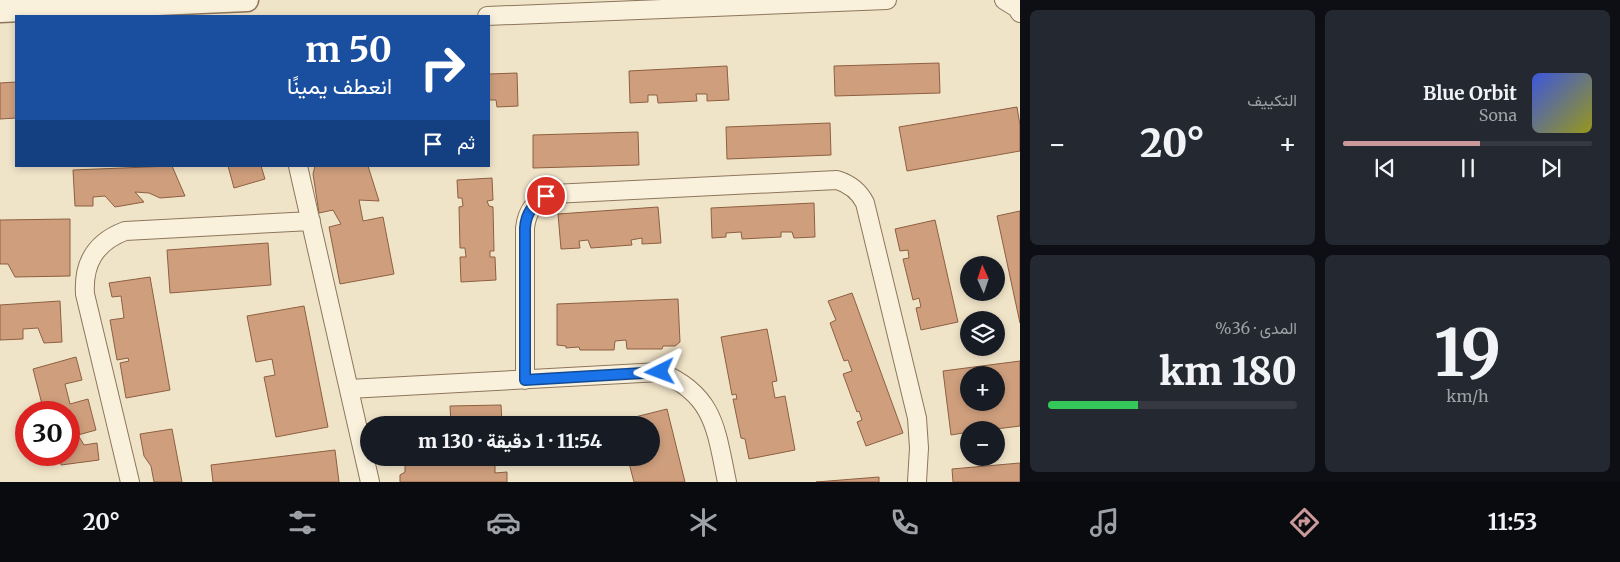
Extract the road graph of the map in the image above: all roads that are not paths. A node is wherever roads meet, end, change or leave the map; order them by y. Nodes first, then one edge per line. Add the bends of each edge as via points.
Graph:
1 (247, 0) edge
2 (887, 0) edge
3 (1004, 0) edge
4 (0, 11) edge
5 (67, 12) edge
6 (1020, 13) edge
7 (490, 16) edge
8 (298, 167) edge
9 (311, 221) junction
10 (525, 380) junction
11 (349, 389) junction
12 (130, 482) edge
13 (370, 482) edge
14 (727, 482) edge
15 (917, 482) edge

1 - 5 street
2 - 7 street
3 - 6 street
4 - 5 street
8 - 9 street
9 - 11 street
9 - 12 street via 126,231 108,240 94,254 86,273 85,294
10 - 11 street
10 - 14 street via 660,372 671,377 692,391 706,407 715,426
10 - 15 street via 525,228 528,213 539,200 554,194 837,180 857,191 865,204 917,418
11 - 13 street

